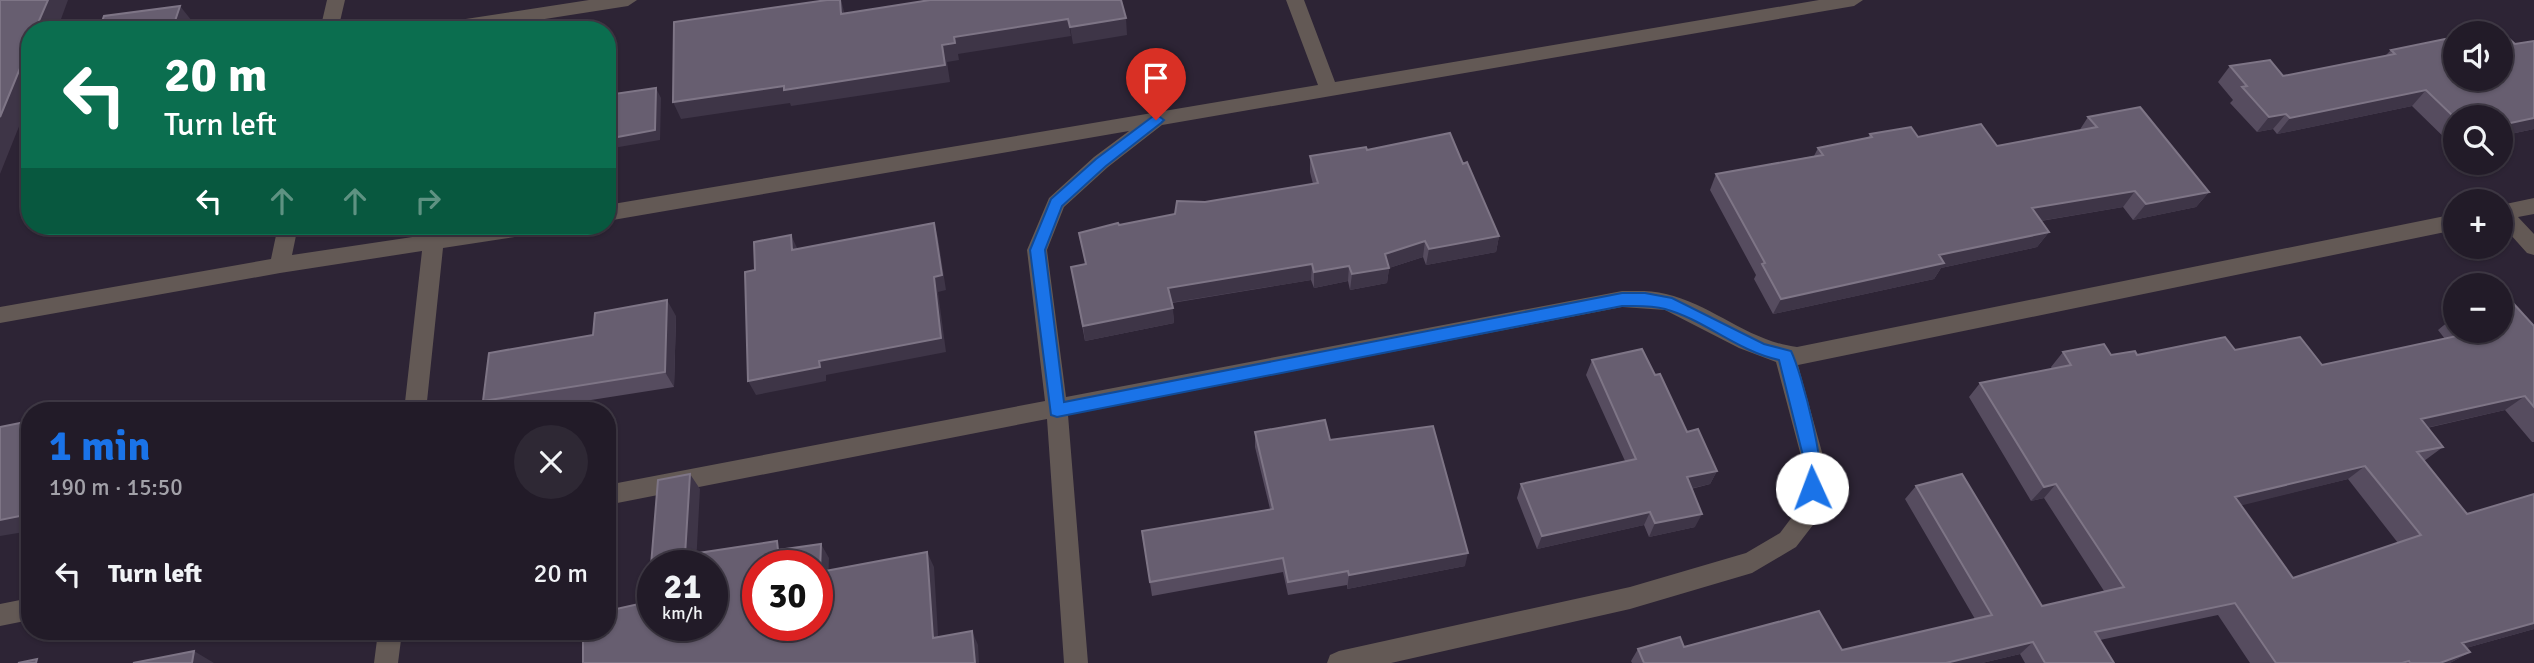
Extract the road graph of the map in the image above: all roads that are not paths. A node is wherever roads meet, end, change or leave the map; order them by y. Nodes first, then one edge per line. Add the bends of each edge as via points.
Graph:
1 (336, 0) edge
2 (628, 0) edge
3 (1295, 0) edge
4 (1854, 0) edge
5 (1791, 5) edge
6 (331, 21) edge
7 (492, 21) edge
8 (1329, 90) junction
9 (1156, 120) junction
10 (2534, 206) edge
11 (2513, 210) edge
12 (616, 211) edge
13 (2443, 224) edge
14 (2513, 225) edge
15 (286, 235) edge
16 (481, 235) edge
17 (433, 243) junction
18 (2534, 247) edge
19 (280, 265) junction
20 (0, 315) edge
21 (1786, 355) junction
22 (416, 402) edge
23 (1057, 410) junction
24 (616, 493) edge
25 (21, 611) edge
26 (0, 615) edge
27 (389, 640) edge
28 (386, 663) edge
29 (1076, 663) edge
30 (1339, 663) edge

1 - 6 street
2 - 7 street
3 - 8 street
4 - 5 street
5 - 8 street
8 - 9 street
9 - 12 street
9 - 23 street via 1056,203 1037,250
10 - 11 street
13 - 21 street via 1809,354
14 - 18 street
15 - 19 street
16 - 17 street
17 - 19 street
17 - 22 street
19 - 20 street
21 - 23 street via 1760,350 1666,303 1622,299
21 - 30 street via 1812,456 1812,488 1805,518 1788,540 1752,562 1630,598
23 - 24 street
23 - 29 street
25 - 26 street
27 - 28 street

